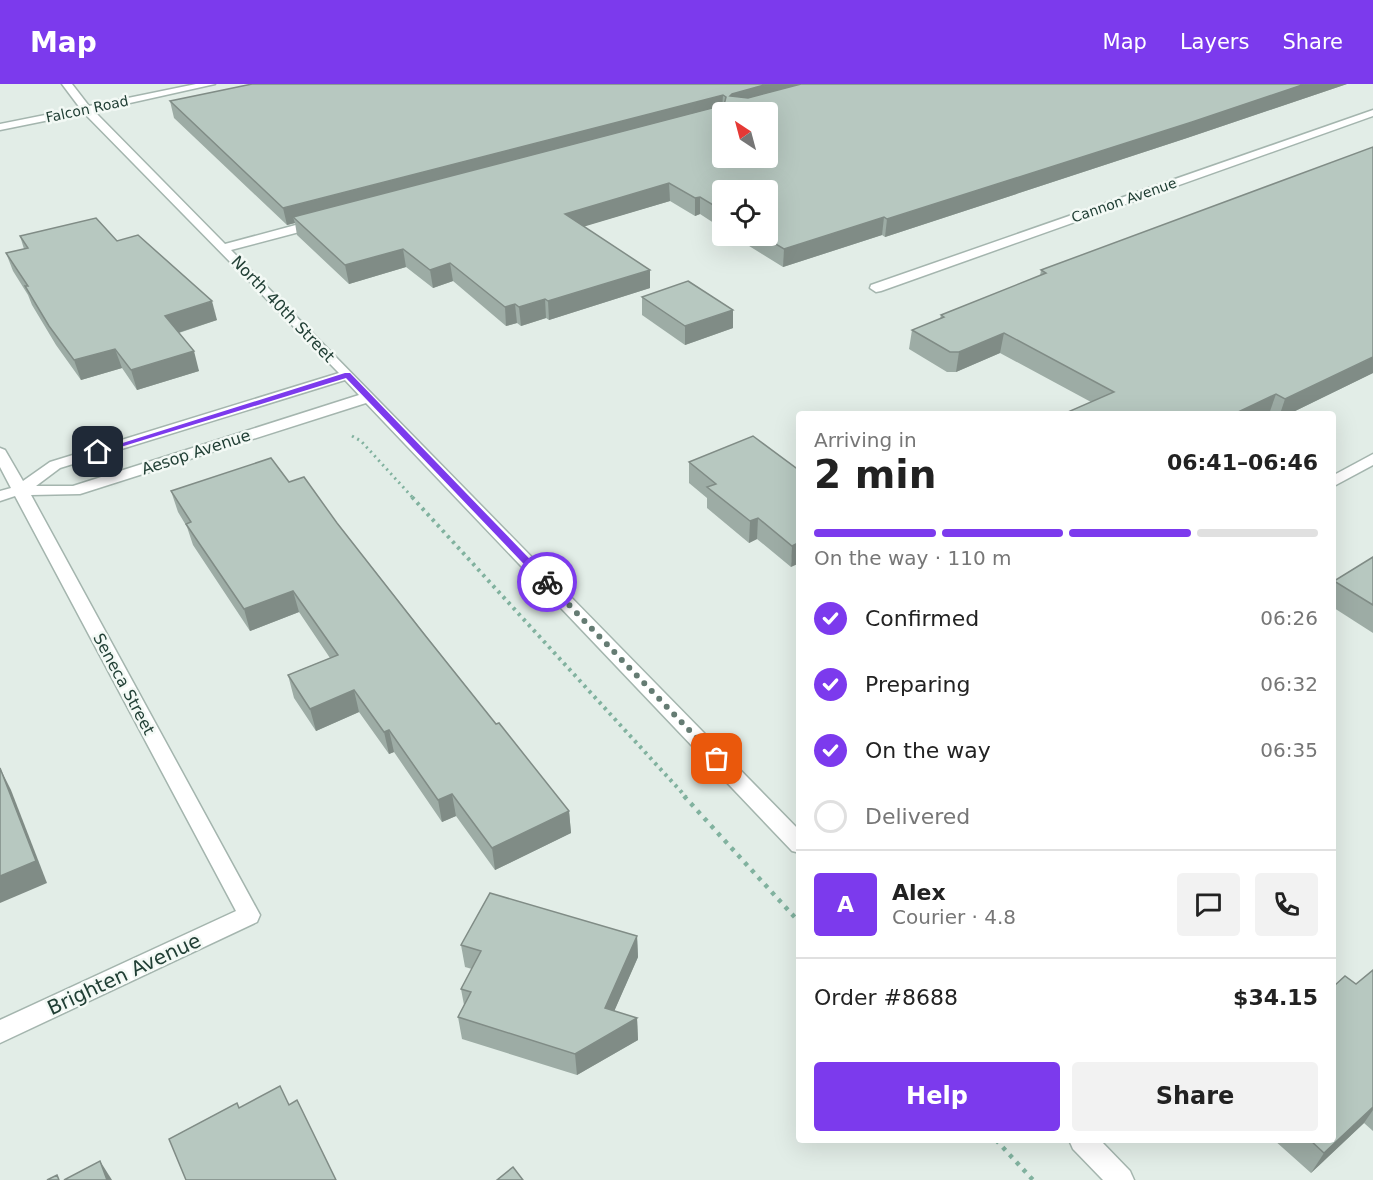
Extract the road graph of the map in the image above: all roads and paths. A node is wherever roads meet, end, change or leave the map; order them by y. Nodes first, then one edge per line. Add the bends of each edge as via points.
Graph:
1 (67, 84) edge
2 (210, 84) edge
3 (87, 110) junction
4 (1373, 113) edge
5 (0, 127) edge
6 (333, 219) edge
7 (224, 248) junction
8 (876, 288) dead end
9 (348, 375) junction
10 (369, 397) junction
11 (342, 433) dead end
12 (0, 453) edge
13 (1373, 459) edge
14 (1336, 479) edge
15 (20, 490) junction
16 (0, 496) edge
17 (796, 841) edge
18 (249, 915) joint
19 (796, 919) edge
20 (0, 1032) edge
21 (999, 1143) edge
22 (1085, 1143) edge
23 (1033, 1180) edge
24 (1121, 1180) edge

1 - 3 street, North 40th Street
2 - 3 street, Falcon Road
3 - 5 street, Falcon Road
3 - 7 street, North 40th Street
4 - 8 street, Cannon Avenue
6 - 7 street
7 - 9 street, North 40th Street
9 - 10 street, North 40th Street
9 - 15 street, Aesop Avenue via 55,465
10 - 15 street, Aesop Avenue via 74,491
10 - 17 street, North 40th Street
11 - 19 path via 361,441
12 - 15 street, Seneca Street
13 - 14 street
15 - 16 street, Aesop Avenue
15 - 18 street, Seneca Street
18 - 20 street, Brighten Avenue
21 - 23 path
22 - 24 street

